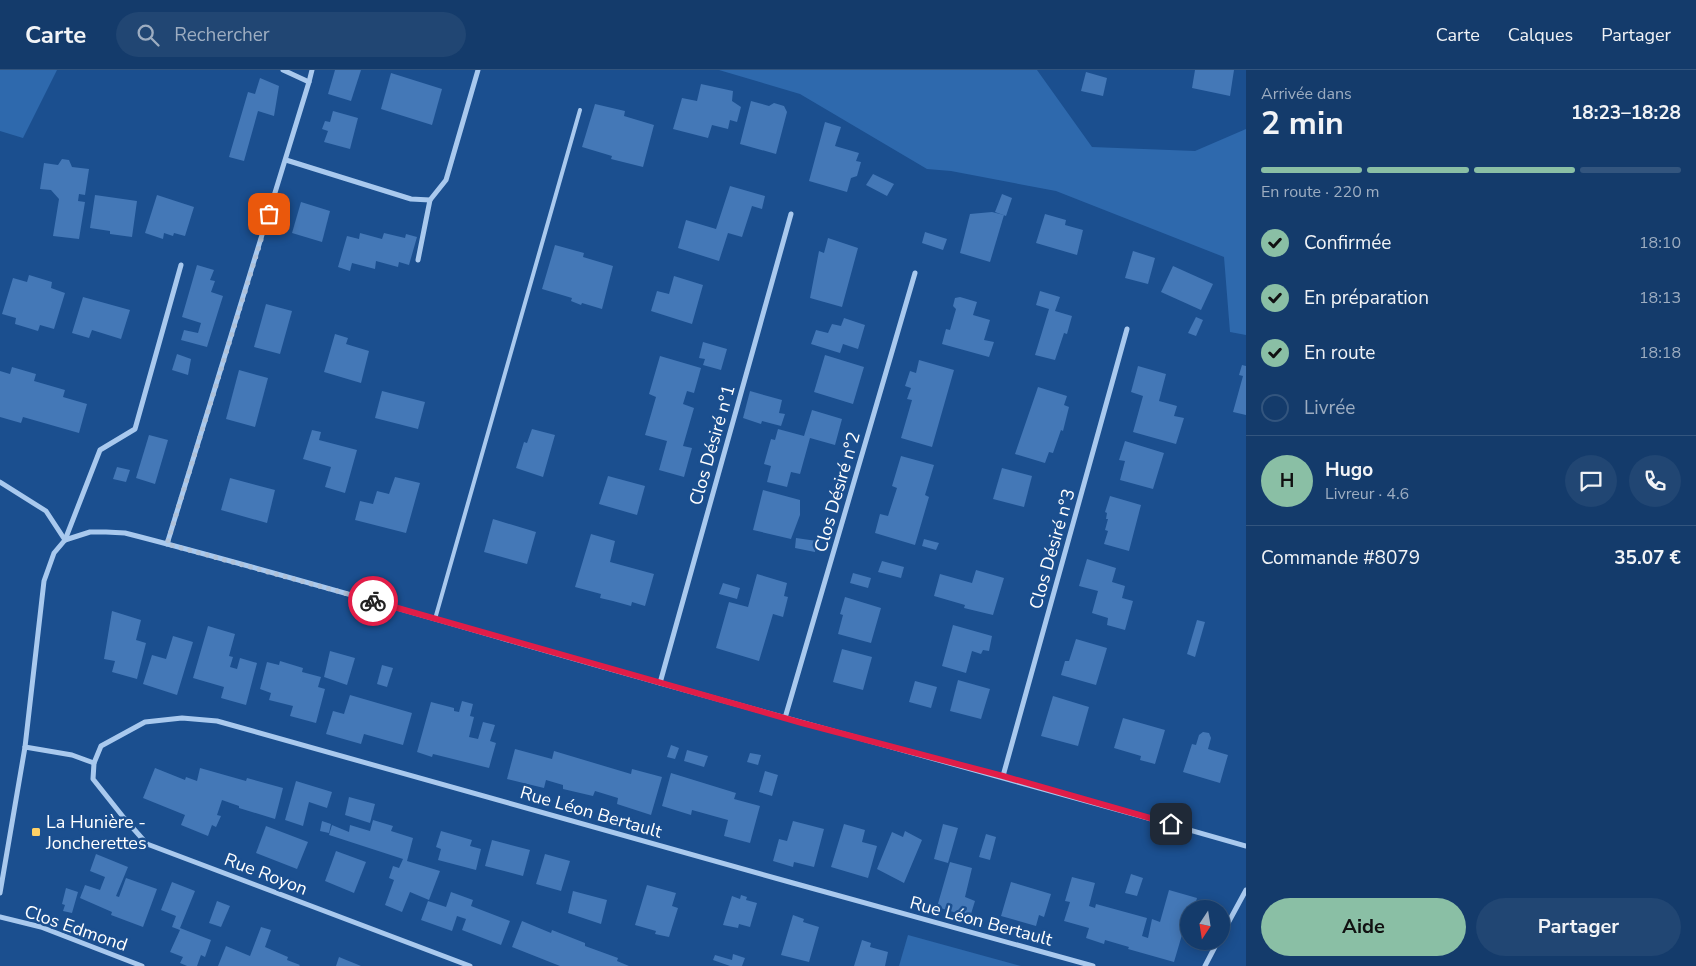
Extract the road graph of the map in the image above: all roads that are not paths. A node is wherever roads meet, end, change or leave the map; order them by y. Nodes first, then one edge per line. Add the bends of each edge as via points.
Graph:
1 (283, 70) edge
2 (312, 70) edge
3 (478, 70) edge
4 (309, 82) junction
5 (580, 110) dead end
6 (286, 160) junction
7 (430, 200) junction
8 (791, 214) dead end
9 (418, 260) dead end
10 (181, 265) dead end
11 (915, 273) dead end
12 (1127, 329) dead end
13 (0, 482) edge
14 (65, 540) junction
15 (167, 544) junction
16 (435, 618) junction
17 (660, 683) junction
18 (785, 718) junction
19 (25, 747) junction
20 (94, 763) junction
21 (1003, 776) junction
22 (1246, 846) edge
23 (1246, 890) edge
24 (0, 894) edge
25 (0, 917) edge
26 (1230, 919) edge
27 (1213, 950) edge
28 (142, 966) edge
29 (470, 966) edge
30 (1093, 966) edge
31 (1205, 966) edge

1 - 4 street
2 - 4 street
3 - 7 street via 446,180
4 - 6 street
5 - 16 lane
6 - 7 street via 411,199
6 - 15 street
7 - 9 street
8 - 17 street, Clos Désiré n°1
10 - 14 street via 135,429 100,450
11 - 18 street, Clos Désiré n°2
12 - 21 street, Clos Désiré n°3
13 - 14 street via 46,511
14 - 15 street via 90,532 106,532
14 - 19 street via 54,554 44,581
15 - 16 street
16 - 17 street
17 - 18 street
18 - 21 street
19 - 20 street via 72,755
19 - 24 street
20 - 29 street, Rue Royon via 93,779 147,844
20 - 30 street, Rue Léon Bertault via 101,746 145,722 182,718 217,721
21 - 22 street
23 - 26 street
25 - 28 street, Clos Edmond via 41,927
27 - 31 street

